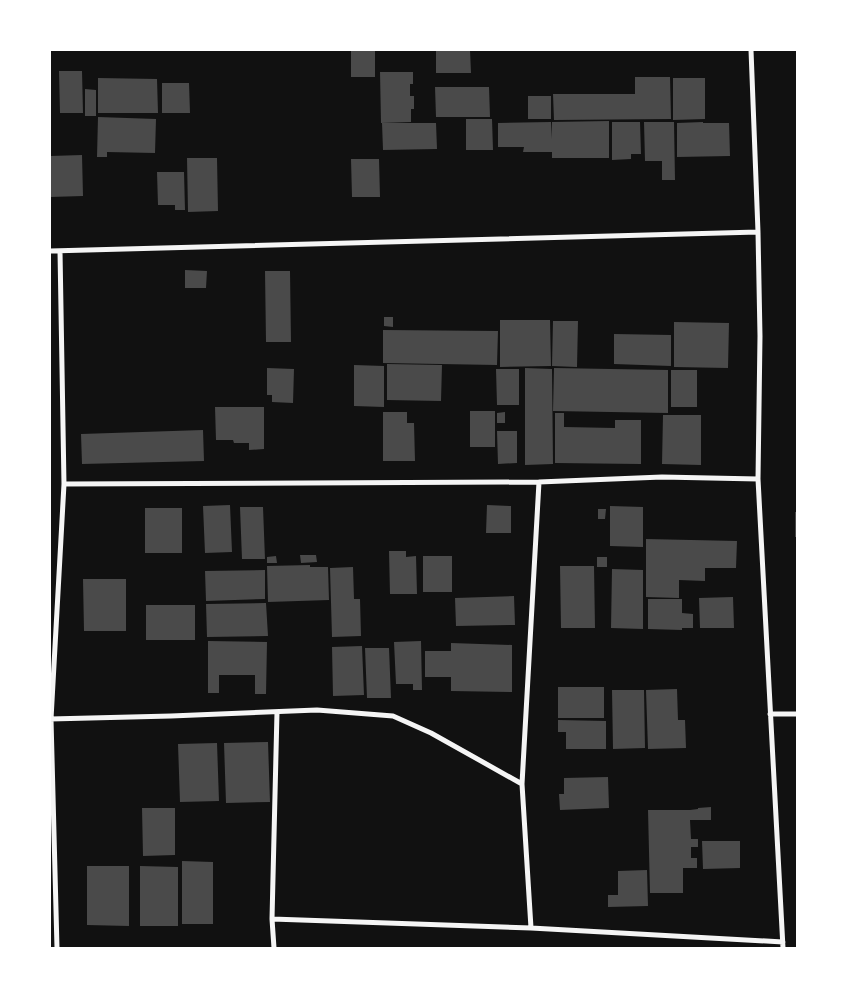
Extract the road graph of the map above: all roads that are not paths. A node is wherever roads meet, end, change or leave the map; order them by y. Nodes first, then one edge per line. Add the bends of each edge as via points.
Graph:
1 (751, 50) edge
2 (758, 232) junction
3 (50, 251) edge
4 (60, 251) junction
5 (758, 479) junction
6 (539, 482) junction
7 (64, 484) junction
8 (278, 712) junction
9 (770, 714) junction
10 (797, 714) edge
11 (51, 719) edge
12 (522, 784) junction
13 (272, 919) junction
14 (531, 928) junction
15 (783, 945) edge
16 (57, 948) edge
17 (274, 948) edge

1 - 2 street
2 - 4 street
2 - 5 street
3 - 4 street
4 - 7 street
5 - 6 street via 662,477
5 - 9 street
6 - 7 street
6 - 12 street
7 - 11 street
8 - 11 street
8 - 12 street via 317,710 393,716 431,733
8 - 13 street
9 - 10 street
9 - 15 street
11 - 16 street
12 - 14 street
13 - 14 street
13 - 17 street
14 - 15 street

